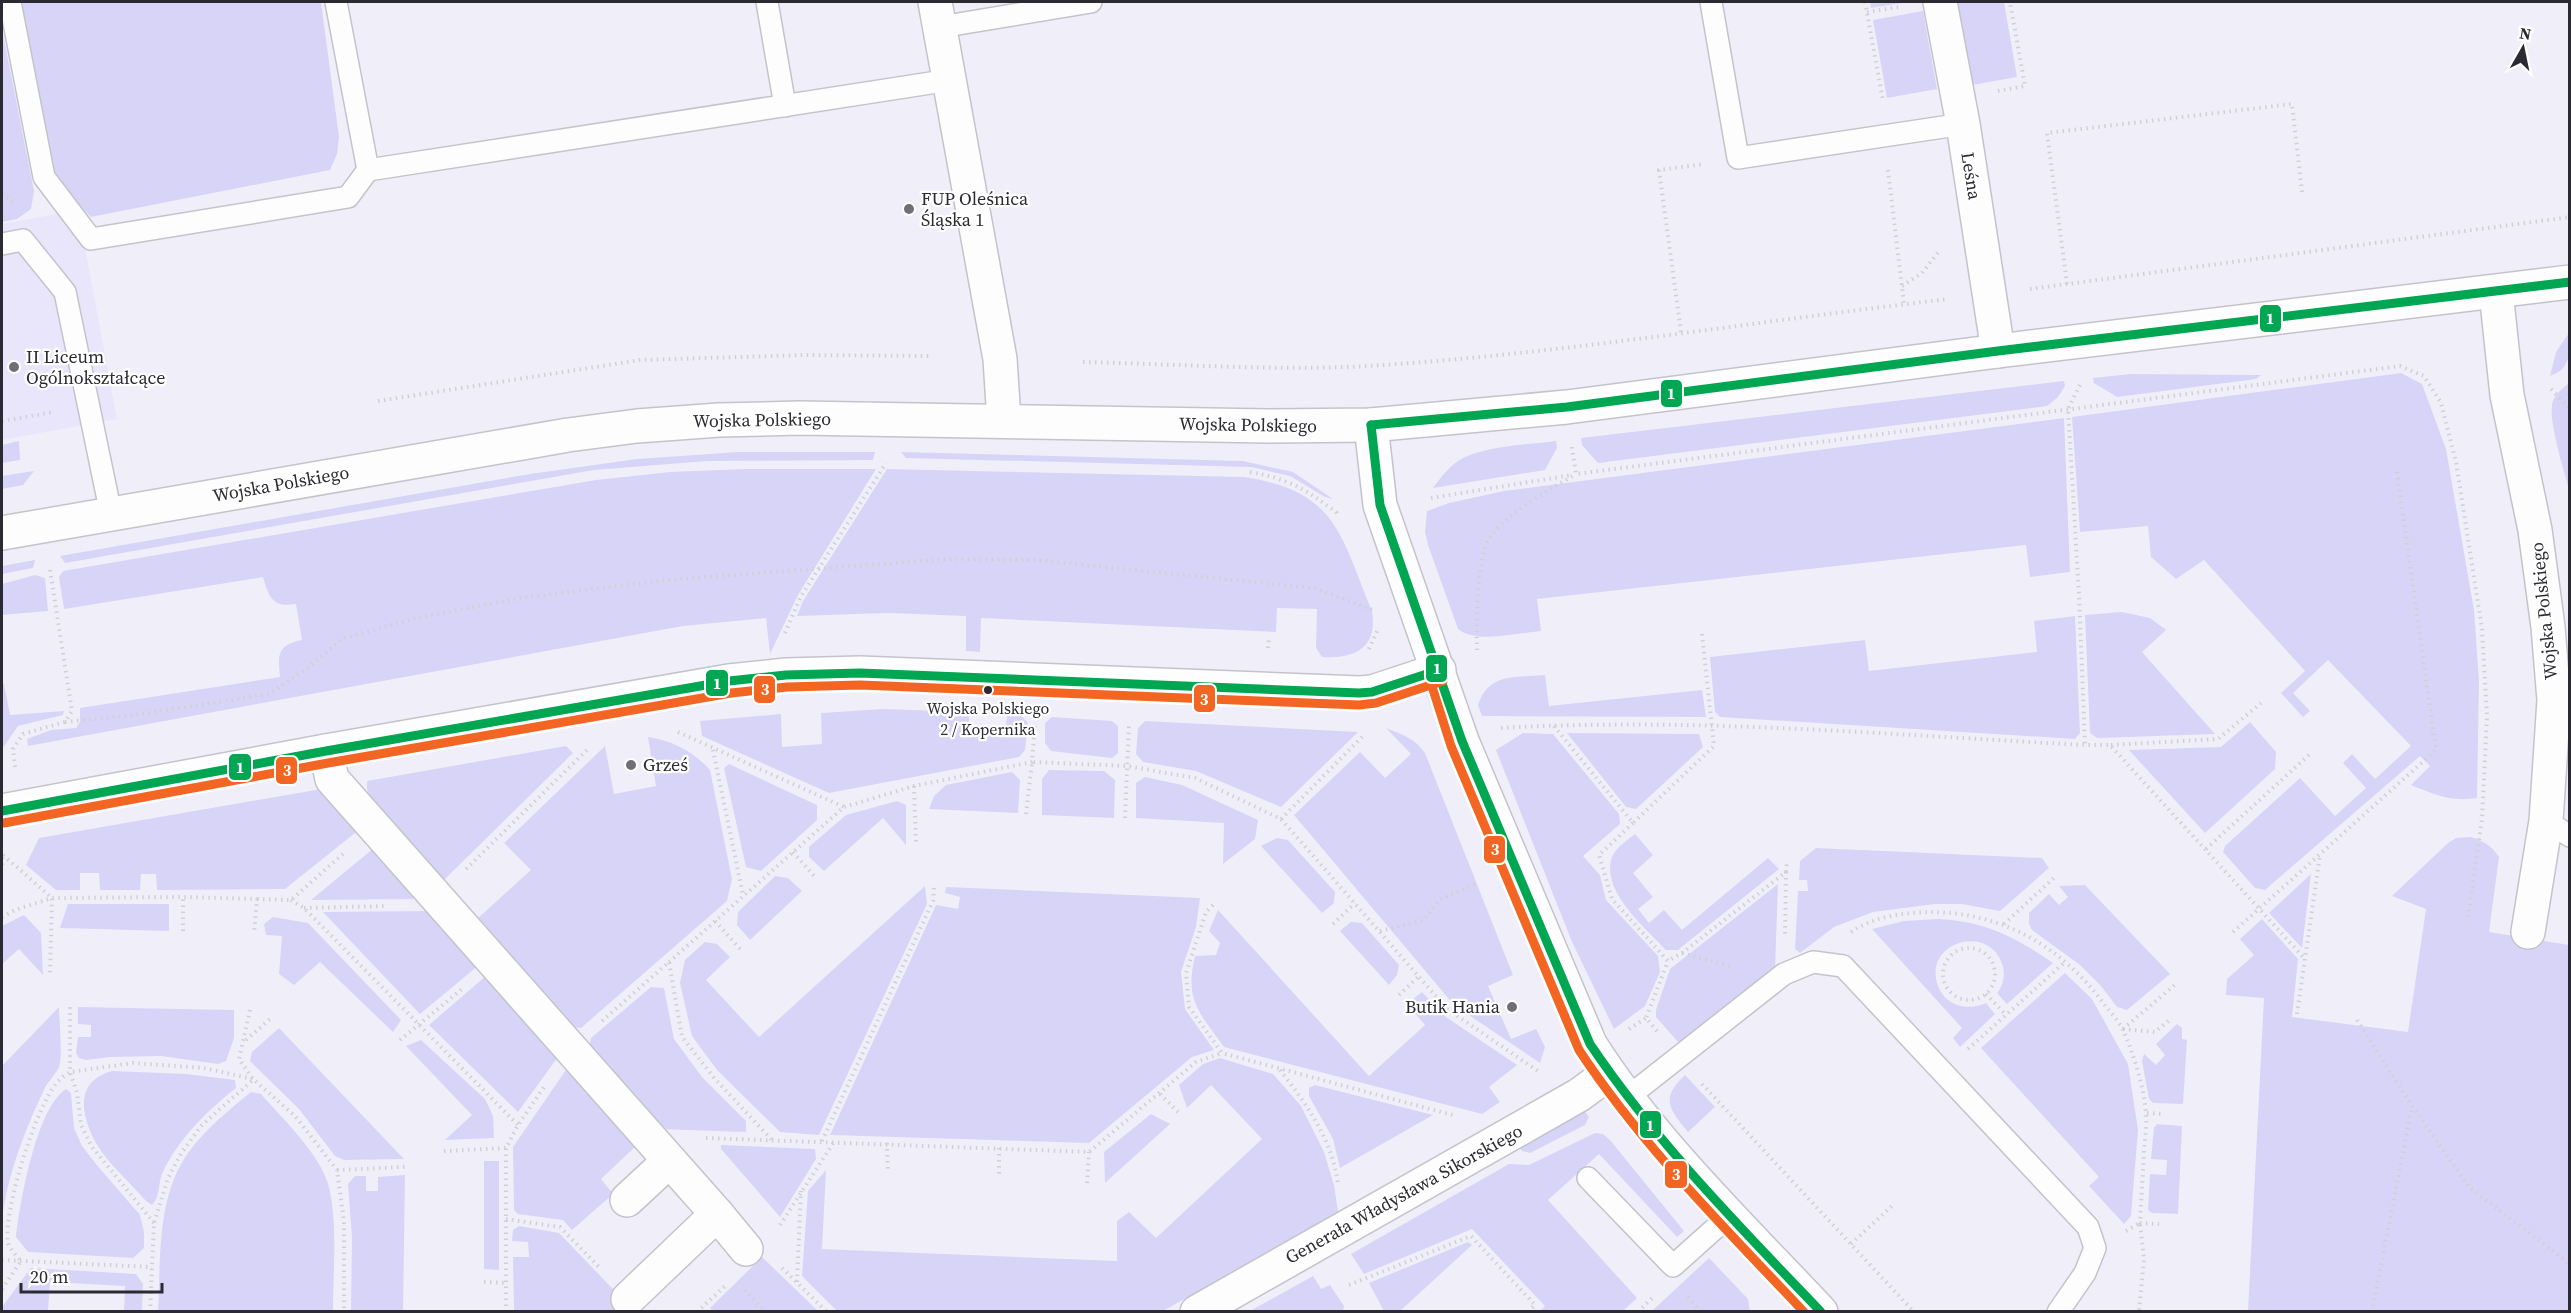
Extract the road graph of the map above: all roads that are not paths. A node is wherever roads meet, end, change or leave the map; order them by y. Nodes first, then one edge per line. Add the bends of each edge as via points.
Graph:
1 (10, 2) edge
2 (336, 2) edge
3 (767, 2) edge
4 (1090, 2) edge
5 (1711, 2) edge
6 (1940, 2) edge
7 (938, 14) edge
8 (950, 80) junction
9 (784, 106) junction
10 (1960, 111) junction
11 (368, 170) junction
12 (2, 244) edge
13 (2570, 282) edge
14 (2496, 292) junction
15 (1998, 351) junction
16 (1004, 420) junction
17 (1371, 425) junction
18 (111, 514) junction
19 (2, 533) edge
20 (1438, 670) junction
21 (326, 751) junction
22 (2, 811) edge
23 (2558, 828) edge
24 (2528, 932) dead end
25 (1618, 1085) junction
26 (669, 1161) junction
27 (1588, 1178) dead end
28 (627, 1200) dead end
29 (717, 1214) junction
30 (1730, 1215) junction
31 (746, 1249) road end
32 (628, 1299) road end
33 (1197, 1311) edge
34 (1821, 1311) edge
35 (2058, 1311) edge

1 - 11 lane via 44,177 91,239 348,197
2 - 11 lane
3 - 9 lane
4 - 7 lane
5 - 10 lane via 1738,158
6 - 10 street, Leśna
7 - 8 street
8 - 9 lane
8 - 16 street via 1000,359
9 - 11 lane
10 - 15 street, Leśna
12 - 18 lane via 23,240 65,292
13 - 14 street, Wojska Polskiego
14 - 15 street, Wojska Polskiego
14 - 23 street, Wojska Polskiego via 2507,395 2535,530 2548,627
15 - 17 street, Wojska Polskiego via 1567,407
16 - 17 street, Wojska Polskiego
16 - 18 street, Wojska Polskiego via 800,418 637,426 556,436
17 - 20 street via 1380,505
18 - 19 street, Wojska Polskiego
20 - 21 street via 1359,693 967,675 786,675 729,681
20 - 25 street via 1462,741 1590,1044
21 - 22 street
21 - 26 street via 332,779
23 - 24 street, Wojska Polskiego
25 - 30 street
25 - 33 street, Generała Władysława Sikorskiego via 1579,1095
25 - 35 lane via 1678,1058 1784,974 1813,962 1843,966 2088,1227 2095,1248 2085,1273
26 - 28 street
26 - 29 street
27 - 30 lane via 1673,1266
29 - 31 street
29 - 32 street
30 - 34 street

